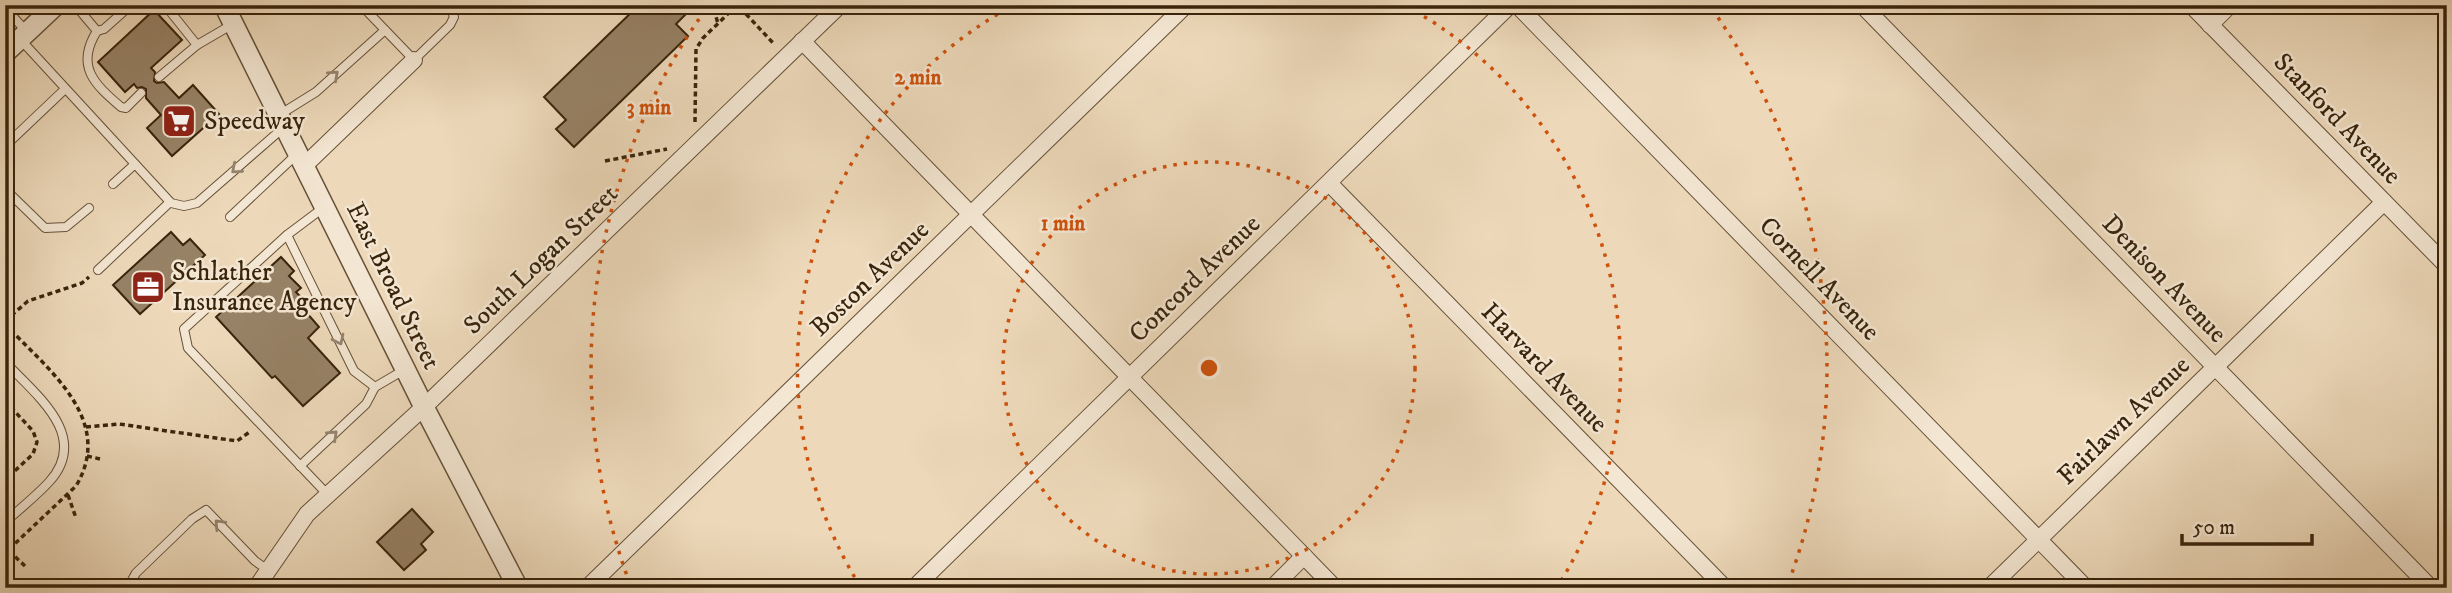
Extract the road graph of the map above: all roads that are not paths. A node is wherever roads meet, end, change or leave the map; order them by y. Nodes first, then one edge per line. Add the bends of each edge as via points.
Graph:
1 (56, 5) edge
2 (79, 5) edge
3 (131, 5) edge
4 (165, 5) edge
5 (224, 5) edge
6 (361, 5) edge
7 (450, 5) edge
8 (840, 5) edge
9 (1186, 5) edge
10 (1510, 5) edge
11 (1517, 5) edge
12 (1862, 5) edge
13 (2191, 5) edge
14 (2230, 5) edge
15 (5, 8) edge
16 (233, 24) junction
17 (2210, 25) junction
18 (385, 30) junction
19 (97, 31) junction
20 (24, 35) junction
21 (802, 41) junction
22 (197, 45) junction
23 (5, 53) edge
24 (414, 60) junction
25 (159, 77) dead end
26 (65, 89) junction
27 (141, 93) dead end
28 (282, 121) junction
29 (5, 146) edge
30 (301, 159) junction
31 (135, 164) junction
32 (1329, 183) junction
33 (113, 184) dead end
34 (5, 189) edge
35 (170, 202) junction
36 (2384, 202) junction
37 (325, 206) junction
38 (89, 208) dead end
39 (971, 214) junction
40 (230, 217) dead end
41 (287, 235) junction
42 (2447, 266) edge
43 (98, 270) dead end
44 (5, 362) edge
45 (2215, 366) junction
46 (405, 369) junction
47 (1130, 378) junction
48 (375, 387) junction
49 (424, 407) junction
50 (300, 466) junction
51 (328, 495) junction
52 (5, 522) edge
53 (2039, 539) junction
54 (1304, 556) junction
55 (268, 570) junction
56 (132, 586) edge
57 (256, 588) edge
58 (518, 588) edge
59 (587, 588) edge
60 (914, 588) edge
61 (1272, 588) edge
62 (1335, 588) edge
63 (1725, 588) edge
64 (1989, 588) edge
65 (2086, 588) edge
66 (2431, 588) edge

1 - 20 street
2 - 19 lane
3 - 19 lane
4 - 22 lane
5 - 16 street, East Broad Street
6 - 18 lane
7 - 24 lane via 454,17 450,25
8 - 21 street, South Logan Street
9 - 39 street, Boston Avenue
10 - 32 street, Concord Avenue
11 - 53 street, Cornell Avenue
12 - 45 street, Denison Avenue
13 - 17 street, Stanford Avenue
14 - 17 street
15 - 20 lane
16 - 22 lane
16 - 28 street, East Broad Street
17 - 36 street, Stanford Avenue
18 - 24 lane
28 -> 18 lane
19 - 27 lane via 86,64 95,79 121,107 126,108
20 - 23 street
20 - 26 lane
21 - 39 street
21 - 49 street, South Logan Street
22 - 25 lane
24 - 30 street
26 - 29 lane
26 - 31 lane
28 - 30 street, East Broad Street
28 -> 35 lane via 197,203
30 - 37 street, East Broad Street
30 - 40 lane
31 - 33 lane
31 - 35 lane
32 - 47 street, Concord Avenue
32 - 63 street, Harvard Avenue
34 - 38 lane via 45,228 66,227
35 - 43 lane
36 - 42 street, Stanford Avenue
36 - 45 street, Fairlawn Avenue
37 - 41 lane
37 - 46 street, East Broad Street
39 - 47 street
39 - 59 street, Boston Avenue
41 -> 48 lane via 354,371
41 - 50 lane via 184,329 188,348
44 - 52 lane via 54,416 66,446 50,480
45 - 53 street, Fairlawn Avenue
45 - 66 street, Denison Avenue
46 - 48 lane
46 - 49 street, East Broad Street
47 - 54 street
47 - 60 street, Concord Avenue
50 -> 48 lane via 366,404
49 - 51 street, South Logan Street
49 - 58 street, East Broad Street
50 - 51 lane
51 - 55 street, South Logan Street via 307,514
53 - 64 street, Fairlawn Avenue
53 - 65 street, Cornell Avenue
54 - 61 street
54 - 62 street
55 -> 56 lane via 206,510 136,573
55 - 57 street, South Logan Street

